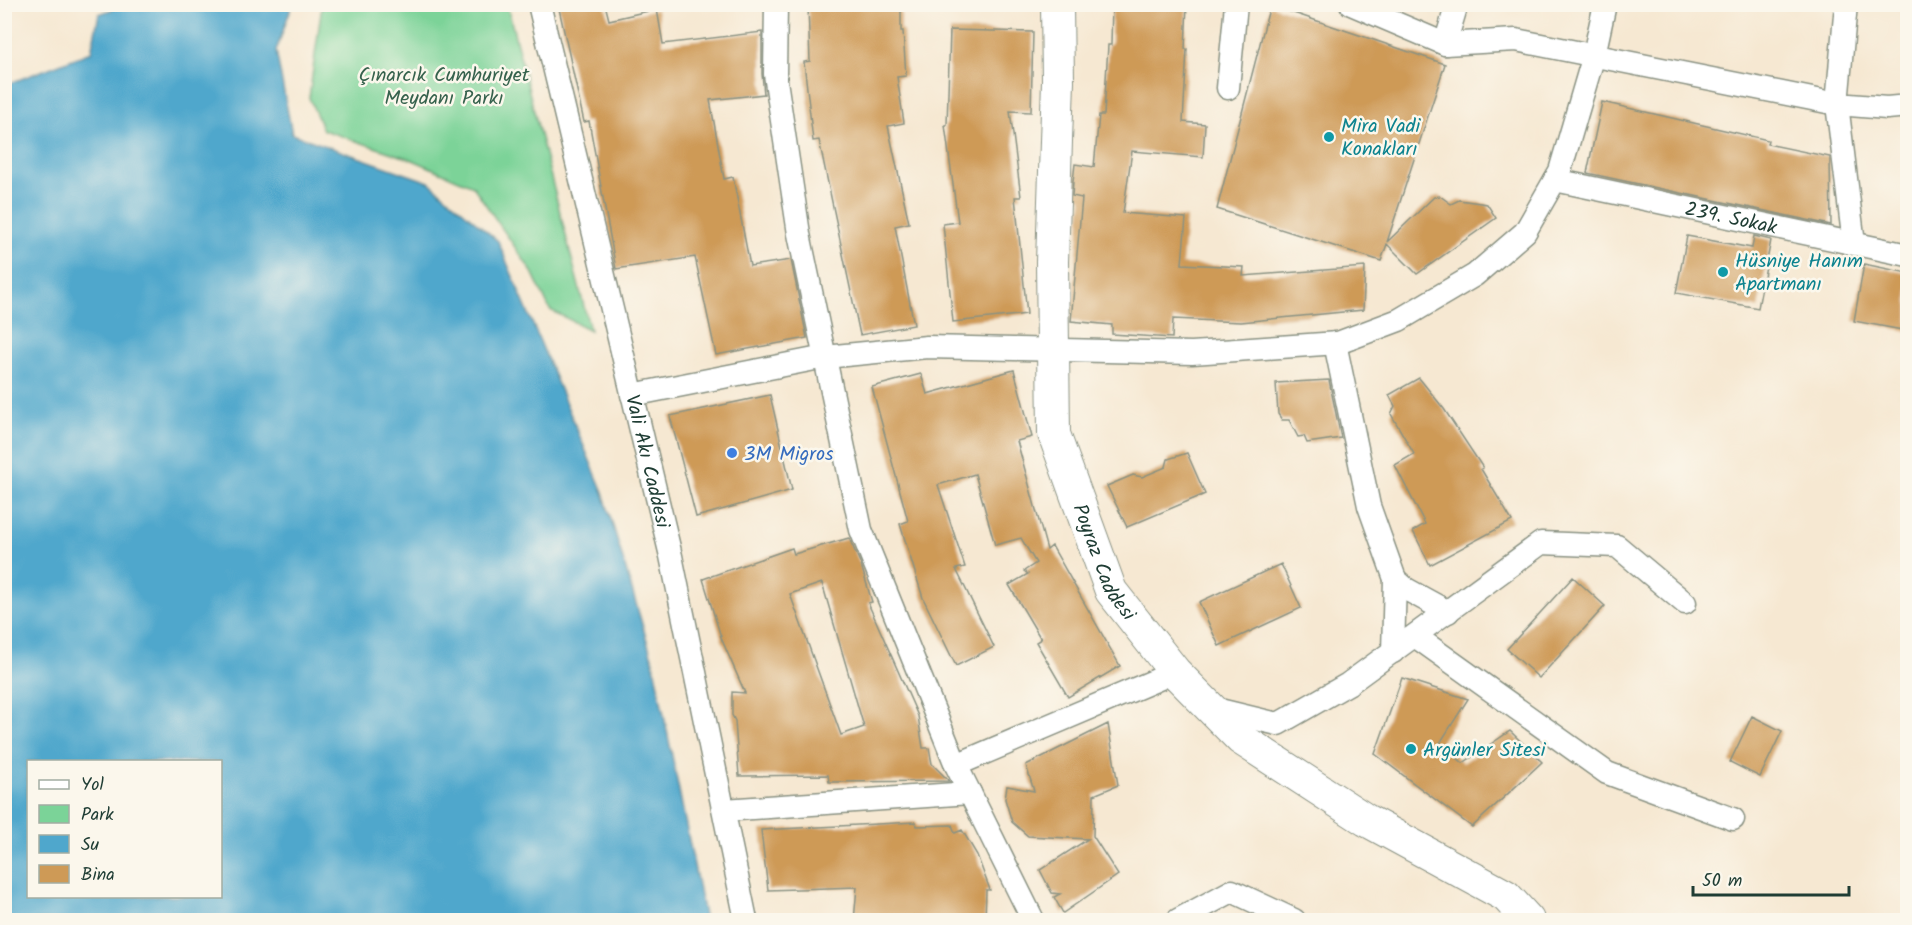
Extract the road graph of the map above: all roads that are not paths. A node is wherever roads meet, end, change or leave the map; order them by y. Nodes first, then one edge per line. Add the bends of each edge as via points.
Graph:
1 (539, 4) edge
2 (776, 4) edge
3 (1236, 4) edge
4 (1351, 4) edge
5 (1457, 4) edge
6 (1605, 4) edge
7 (1846, 4) edge
8 (1057, 5) edge
9 (1444, 44) junction
10 (1594, 55) junction
11 (1228, 88) dead end
12 (1837, 104) junction
13 (1908, 106) edge
14 (1555, 180) junction
15 (1854, 244) junction
16 (1908, 255) edge
17 (1335, 343) junction
18 (1053, 349) junction
19 (825, 357) junction
20 (632, 395) junction
21 (1395, 579) junction
22 (1685, 603) dead end
23 (1448, 612) junction
24 (1416, 636) junction
25 (1393, 652) junction
26 (1175, 672) junction
27 (1209, 707) junction
28 (956, 765) junction
29 (970, 793) junction
30 (724, 810) junction
31 (1733, 819) dead end
32 (746, 921) edge
33 (1033, 921) edge
34 (1178, 921) edge
35 (1294, 921) edge
36 (1528, 921) edge

1 - 20 street, Vali Akı Caddesi
2 - 19 street via 775,74 799,234
3 - 11 street
4 - 9 street
5 - 9 street
6 - 10 street
7 - 12 street
8 - 18 street, Poyraz Caddesi
9 - 10 street via 1516,40
10 - 12 street
10 - 14 street
12 - 13 street
12 - 15 street
14 - 15 street, 239. Sokak
14 - 17 street via 1525,231 1475,275 1399,320
15 - 16 street, 239. Sokak
17 - 18 street via 1192,353
17 - 21 street via 1369,506
18 - 19 street via 927,347
18 - 26 street, Poyraz Caddesi via 1054,434 1111,591
19 - 20 street
19 - 28 street via 861,530
20 - 30 street, Vali Akı Caddesi
21 - 23 street
21 - 25 street
22 - 23 street via 1617,546 1541,543
23 - 24 street
24 - 25 street
24 - 31 street via 1607,773
25 - 27 street via 1348,684 1278,724
26 - 27 street, Poyraz Caddesi
26 - 28 street
27 - 36 street, Poyraz Caddesi via 1241,739 1366,820 1506,896
28 - 29 street
29 - 30 street
29 - 33 street
30 - 32 street, Vali Akı Caddesi
34 - 35 street via 1232,891

